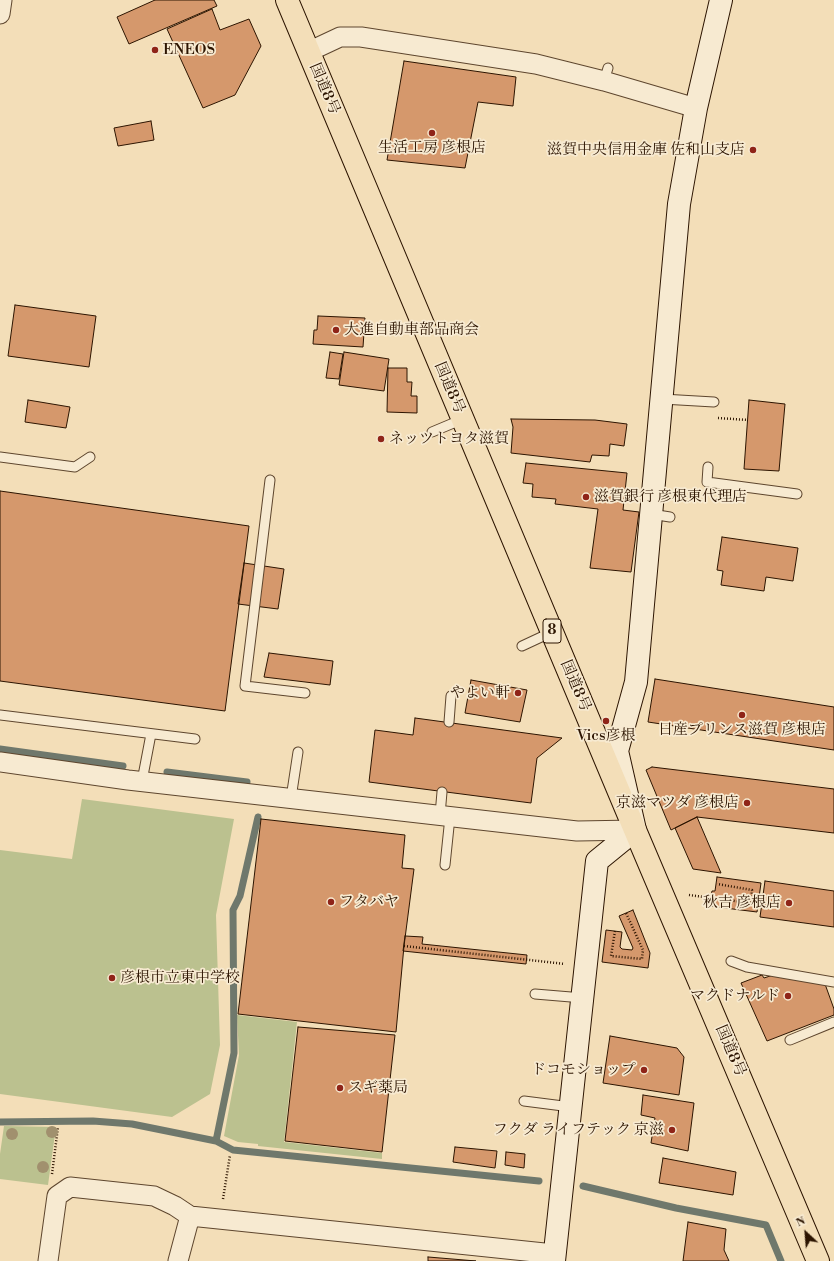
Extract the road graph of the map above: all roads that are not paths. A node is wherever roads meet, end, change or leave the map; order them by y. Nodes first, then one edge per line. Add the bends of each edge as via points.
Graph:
1 (2, 0) edge
2 (287, 0) edge
3 (721, 0) edge
4 (0, 14) edge
5 (308, 52) junction
6 (696, 108) junction
7 (662, 399) junction
8 (714, 402) dead end
9 (462, 419) junction
10 (432, 432) dead end
11 (0, 457) edge
12 (90, 457) dead end
13 (708, 467) dead end
14 (270, 480) dead end
15 (797, 494) dead end
16 (552, 632) junction
17 (522, 646) dead end
18 (305, 693) dead end
19 (451, 696) dead end
20 (0, 714) edge
21 (449, 722) dead end
22 (151, 734) junction
23 (195, 739) dead end
24 (298, 752) dead end
25 (0, 762) edge
26 (142, 781) junction
27 (442, 792) dead end
28 (291, 798) junction
29 (445, 816) junction
30 (635, 830) junction
31 (445, 865) dead end
32 (731, 961) dead end
33 (834, 982) edge
34 (535, 994) dead end
35 (583, 998) junction
36 (834, 1022) edge
37 (790, 1040) dead end
38 (524, 1101) dead end
39 (571, 1107) junction
40 (190, 1216) junction
41 (46, 1253) edge
42 (554, 1258) edge
43 (178, 1261) edge
44 (818, 1261) edge

1 - 4 street
2 - 5 highway, 国道8号 / 8
3 - 6 street
5 - 6 street via 340,37 361,37 606,74
5 - 9 highway, 国道8号 / 8
6 - 7 street via 679,204
7 - 8 lane
7 - 30 street via 661,515 636,682 617,750
9 - 10 lane
9 - 16 highway, 国道8号 / 8
11 - 12 lane via 75,467
13 - 15 lane via 707,482
14 - 18 lane via 245,686
16 - 17 lane
16 - 30 highway, 国道8号 / 8
19 - 21 lane
20 - 22 lane
22 - 23 lane
22 - 26 lane
24 - 28 lane
25 - 26 street
26 - 28 street
27 - 29 lane
28 - 29 street
29 - 30 street via 577,831
29 - 31 lane
30 - 35 street via 597,861
30 - 44 highway, 国道8号 / 8
32 - 33 lane via 748,967
34 - 35 lane
35 - 39 street
36 - 37 lane
38 - 39 lane
39 - 42 street
40 - 41 street via 154,1196 70,1187 57,1196
40 - 42 street
40 - 43 street

